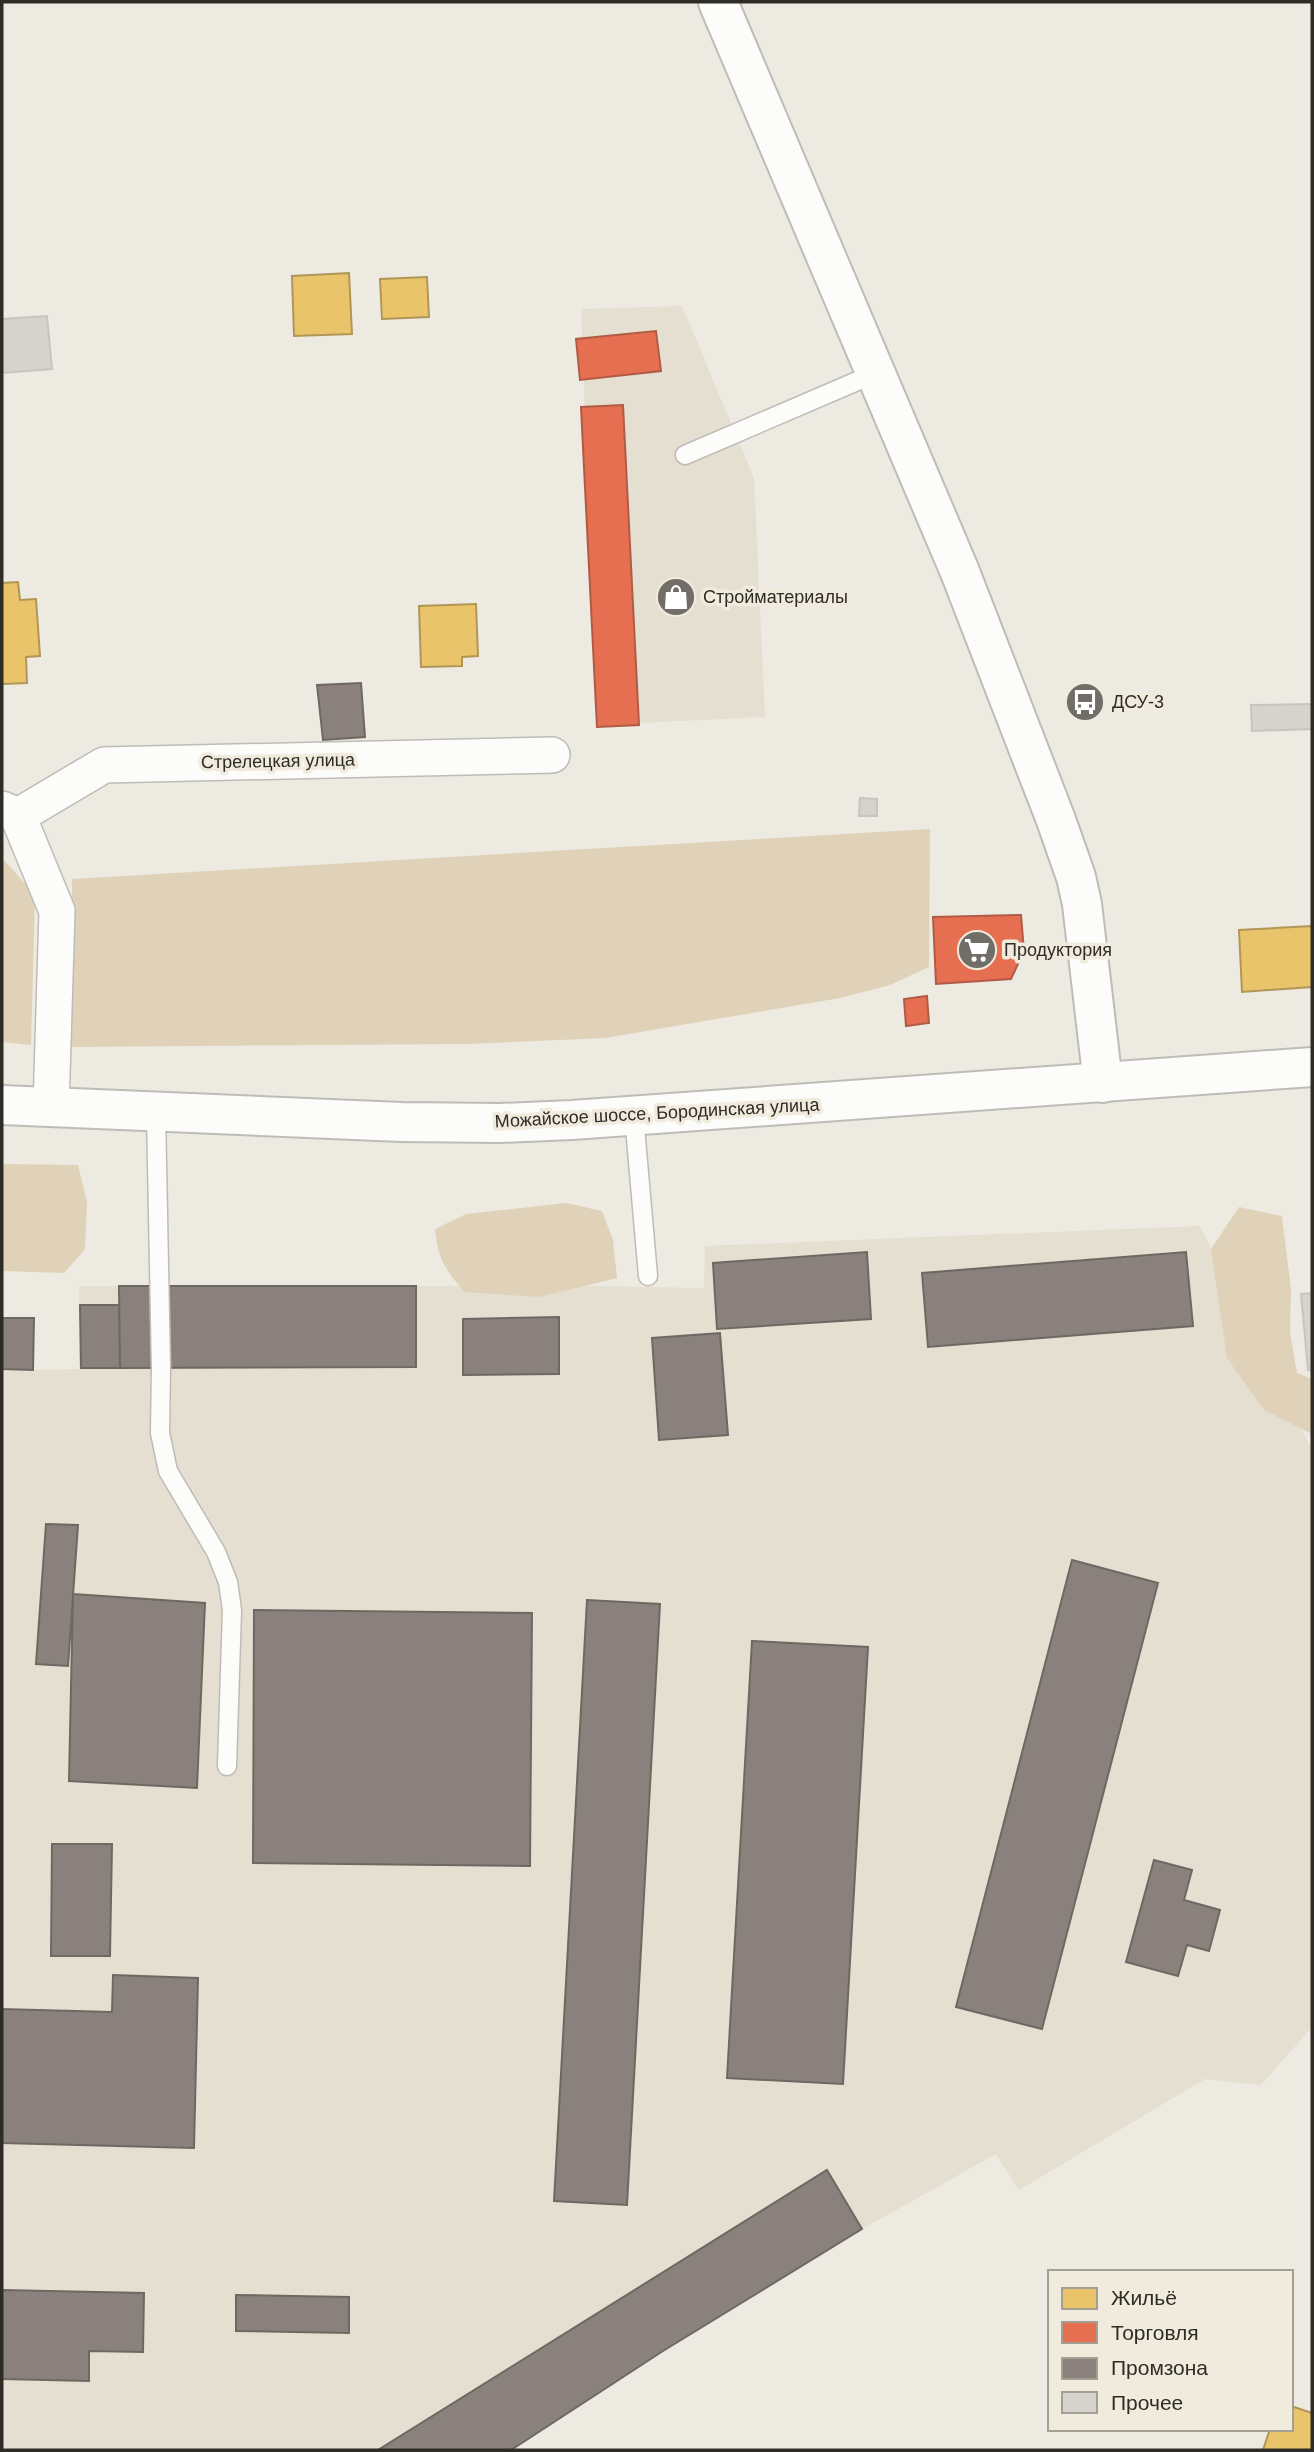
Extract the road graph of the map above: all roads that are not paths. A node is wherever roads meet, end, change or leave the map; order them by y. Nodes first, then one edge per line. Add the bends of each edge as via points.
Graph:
1 (718, 2) edge
2 (876, 373) junction
3 (685, 455) dead end
4 (552, 755) dead end
5 (10, 812) edge
6 (1312, 1066) edge
7 (1102, 1083) junction
8 (2, 1105) edge
9 (51, 1108) junction
10 (156, 1112) junction
11 (634, 1116) junction
12 (648, 1276) dead end
13 (227, 1766) dead end

1 - 2 main road
2 - 3 lane
2 - 7 main road via 965,585 1076,877
4 - 5 street, Стрелецкая улица via 104,765
5 - 9 street, Стрелецкая улица via 57,911
6 - 7 main road, Можайское шоссе, Бородинская улица
7 - 11 main road, Можайское шоссе, Бородинская улица
8 - 9 main road, Можайское шоссе, Бородинская улица
9 - 10 main road, Можайское шоссе, Бородинская улица
10 - 11 main road, Можайское шоссе, Бородинская улица via 452,1123
10 - 13 lane via 160,1433 168,1471 216,1552 228,1582 232,1610
11 - 12 lane

